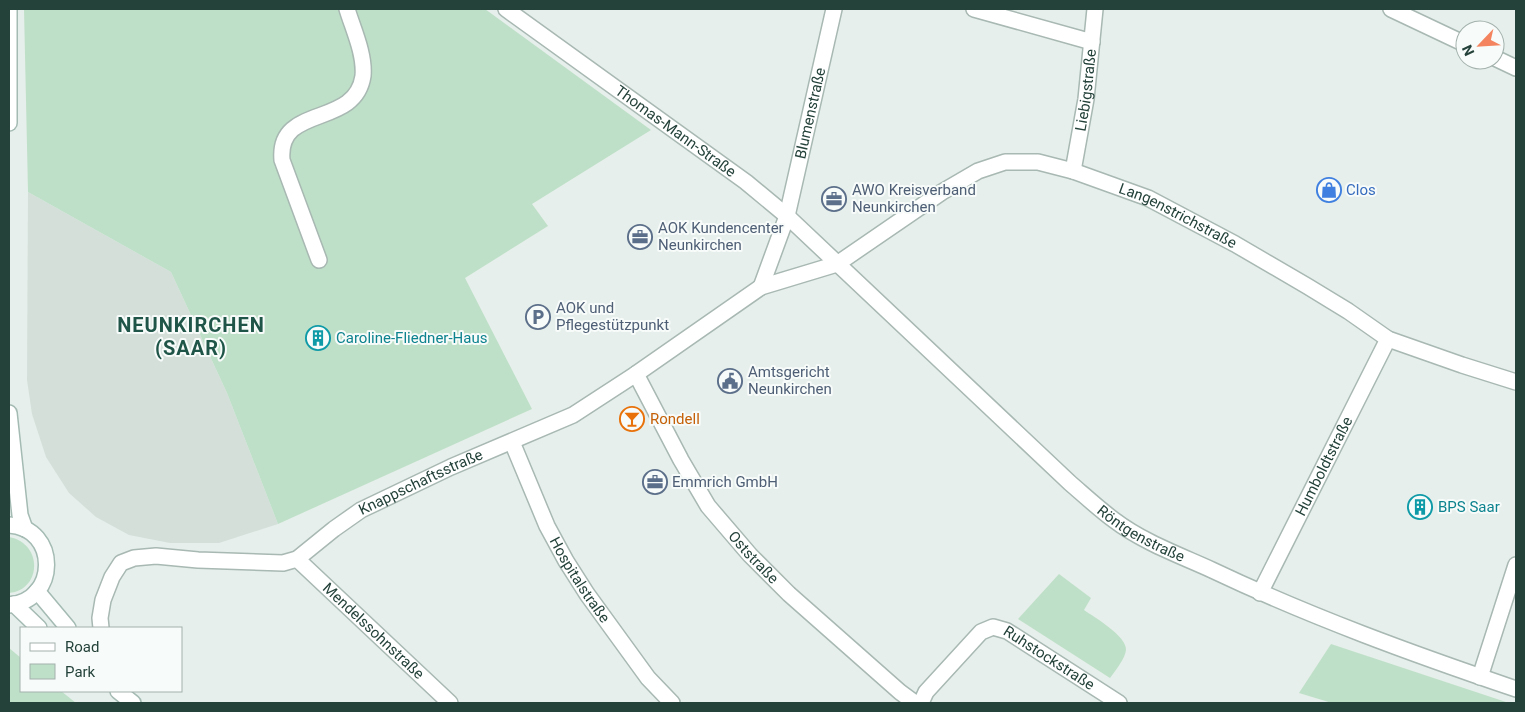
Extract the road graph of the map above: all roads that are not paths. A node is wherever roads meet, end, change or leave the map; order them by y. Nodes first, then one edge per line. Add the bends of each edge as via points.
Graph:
1 (9, 9) edge
2 (347, 9) edge
3 (834, 9) edge
4 (974, 9) edge
5 (1095, 9) edge
6 (1391, 9) edge
7 (513, 11) edge
8 (1455, 39) edge
9 (1092, 42) junction
10 (9, 123) edge
11 (1073, 171) junction
12 (786, 216) junction
13 (319, 260) dead end
14 (837, 264) junction
15 (761, 287) junction
16 (1388, 339) junction
17 (636, 374) junction
18 (1516, 382) edge
19 (9, 413) edge
20 (512, 442) junction
21 (9, 525) edge
22 (25, 529) junction
23 (297, 559) junction
24 (1516, 565) edge
25 (37, 591) junction
26 (1260, 593) junction
27 (11, 605) edge
28 (38, 627) edge
29 (67, 627) edge
30 (101, 627) edge
31 (1480, 677) junction
32 (1516, 689) edge
33 (119, 692) edge
34 (133, 703) edge
35 (450, 703) edge
36 (672, 703) edge
37 (915, 703) edge
38 (921, 703) edge
39 (1118, 703) edge

1 - 10 street
2 - 13 street via 363,65 357,91 343,107 292,129 282,145 282,160
3 - 12 street, Blumenstraße
4 - 9 street
5 - 9 street, Liebigstraße
6 - 8 street
7 - 12 street, Thomas-Mann-Straße via 746,182
9 - 11 street, Liebigstraße
11 - 14 street, Langenstrichstraße via 1038,162 1005,162 978,171
11 - 16 street, Langenstrichstraße via 1148,198 1201,226 1307,286
12 - 14 street, Thomas-Mann-Straße
12 - 15 street
14 - 15 street, Knappschaftsstraße
14 - 26 street, Röntgenstraße via 1070,483 1115,521 1149,541
15 - 17 street, Knappschaftsstraße
16 - 18 street, Langenstrichstraße
16 - 26 street, Humboldtstraße
17 - 20 street, Knappschaftsstraße via 572,415
17 - 37 street, Oststraße via 708,506 789,594
19 - 22 street via 20,515
20 - 23 street, Knappschaftsstraße via 361,510
20 - 36 street, Hospitalstraße via 547,526 566,561 648,678
21 - 22 street
22 - 25 street via 43,546 47,557 44,581
23 - 30 street via 283,563 156,556 134,558 121,563 112,577 103,600
23 - 35 street, Mendelssohnstraße
24 - 31 street
25 - 27 street via 27,600
25 - 29 street
26 - 31 street, Röntgenstraße via 1386,644
27 - 28 street
31 - 32 street, Röntgenstraße
33 - 34 street
38 - 39 street, Ruhstockstraße via 926,692 981,632 993,627 1007,631

